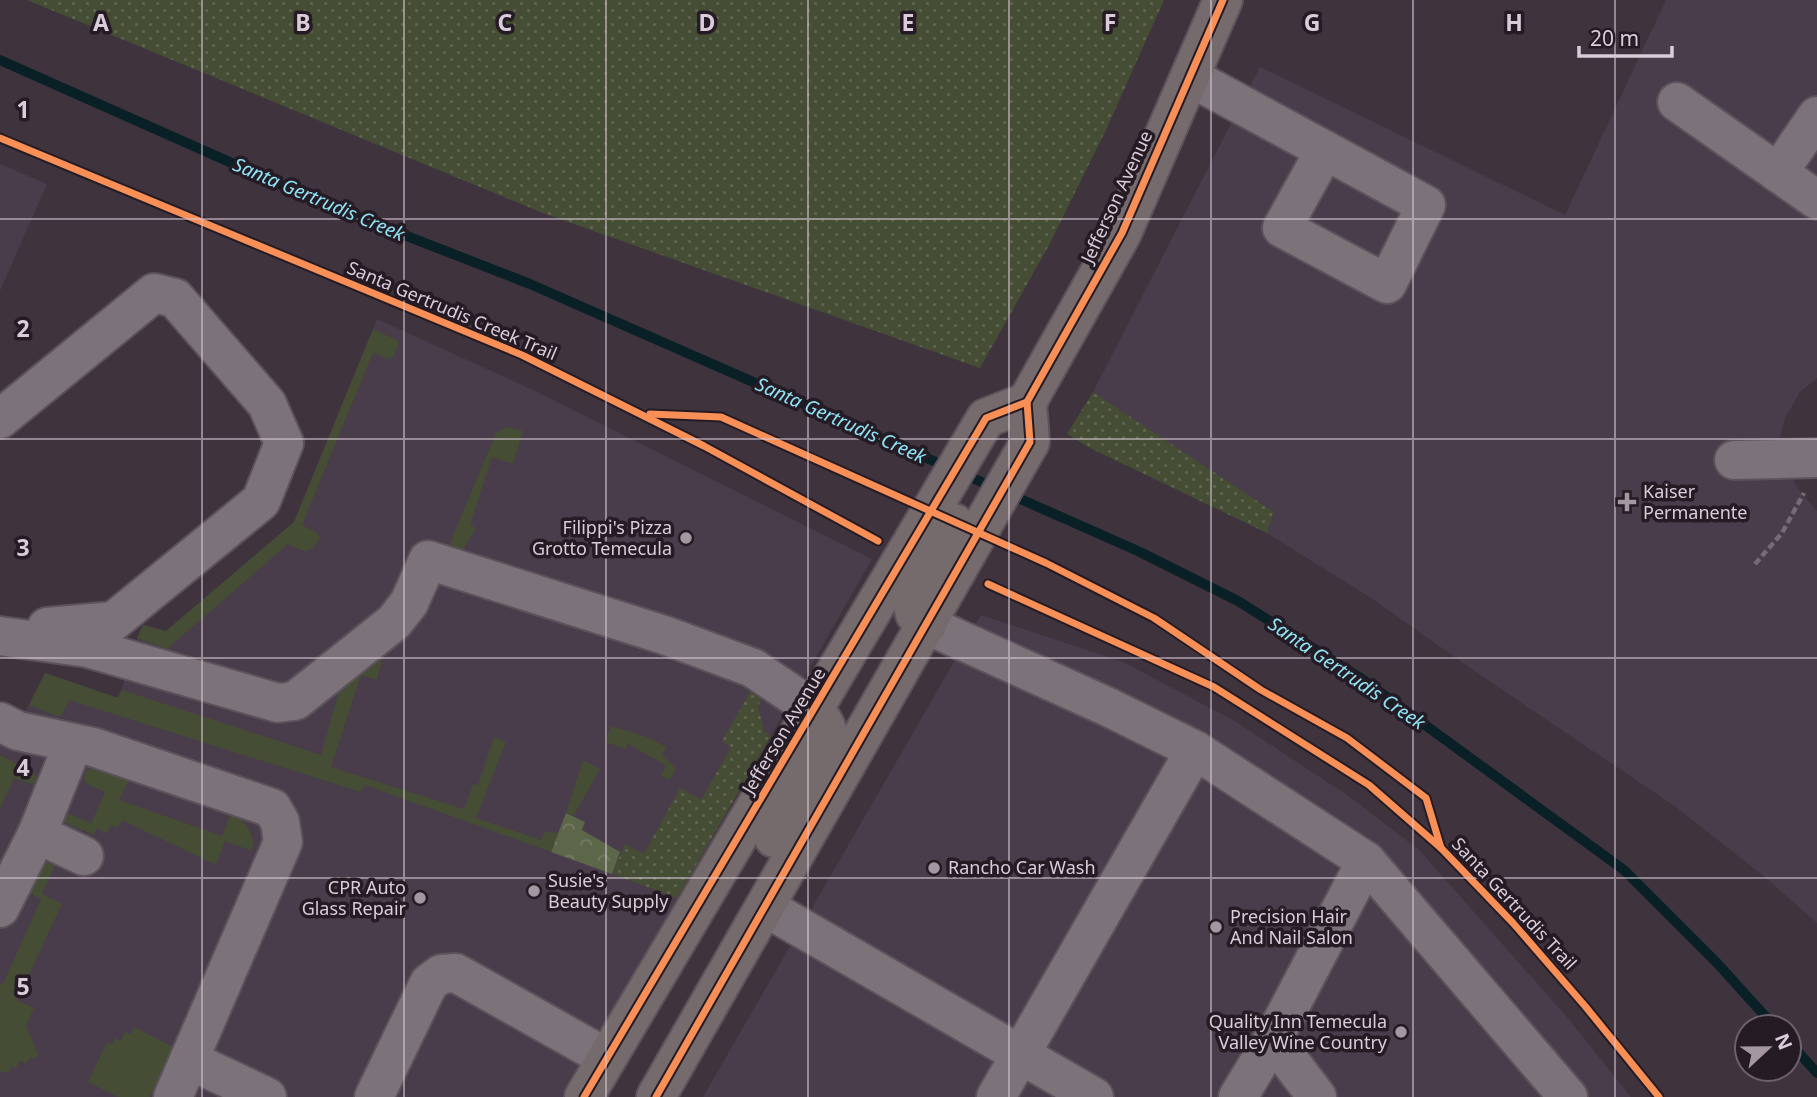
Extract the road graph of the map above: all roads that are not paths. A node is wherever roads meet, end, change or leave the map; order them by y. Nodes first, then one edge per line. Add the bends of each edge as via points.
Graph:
1 (1223, 0) edge
2 (1190, 77) junction
3 (1677, 102) dead end
4 (1817, 116) edge
5 (1325, 150) dead end
6 (1778, 173) junction
7 (1817, 200) edge
8 (1027, 402) junction
9 (0, 419) edge
10 (1817, 458) edge
11 (1734, 460) dead end
12 (939, 550) junction
13 (927, 625) junction
14 (0, 634) edge
15 (815, 710) junction
16 (0, 722) edge
17 (74, 744) junction
18 (1195, 750) junction
19 (37, 834) junction
20 (84, 856) dead end
21 (1366, 861) junction
22 (765, 907) junction
23 (0, 908) edge
24 (1273, 1039) junction
25 (1020, 1054) junction
26 (679, 1056) junction
27 (607, 1058) junction
28 (189, 1060) junction
29 (173, 1097) edge
30 (267, 1097) edge
31 (374, 1097) edge
32 (584, 1097) edge
33 (656, 1097) edge
34 (996, 1097) edge
35 (1094, 1097) edge
36 (1238, 1097) edge
37 (1317, 1097) edge
38 (1568, 1097) edge

1 - 2 main road, Jefferson Avenue
2 - 5 lane
2 - 8 main road, Jefferson Avenue via 1122,233
3 - 6 lane
4 - 6 lane
6 - 7 lane
8 - 12 main road, Jefferson Avenue via 1030,442
8 - 12 main road, Jefferson Avenue via 986,418 975,438
9 - 14 lane via 154,293 175,298 183,307 267,404 284,443 261,500 114,621
10 - 11 lane
12 - 13 main road, Jefferson Avenue
12 - 15 main road, Jefferson Avenue
13 - 18 lane
13 - 22 main road, Jefferson Avenue
14 - 15 lane via 88,648 278,703 295,701 394,622 409,603 428,560 753,668
15 - 26 main road via 827,725 827,745 721,931 690,1006
15 - 27 main road, Jefferson Avenue
16 - 17 lane
17 - 19 lane
17 - 28 lane via 272,808 280,822 282,842
18 - 21 lane
18 - 25 lane
19 - 20 lane
19 - 23 lane
21 - 24 lane
21 - 38 lane
22 - 25 lane
22 - 26 main road, Jefferson Avenue
24 - 36 lane
24 - 37 lane
25 - 34 lane
25 - 35 lane
26 - 33 main road, Jefferson Avenue
27 - 31 lane via 456,973 441,974 429,984
27 - 32 main road, Jefferson Avenue
28 - 29 lane
28 - 30 lane

